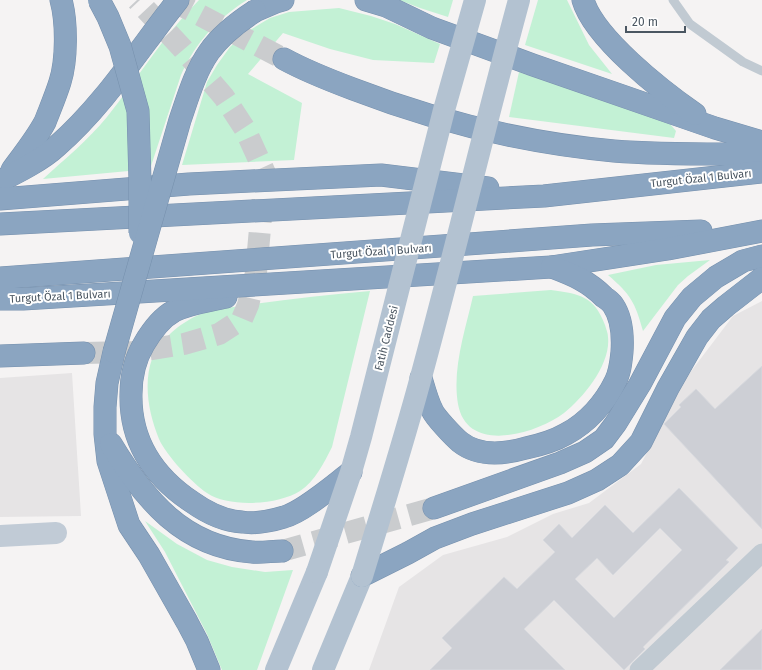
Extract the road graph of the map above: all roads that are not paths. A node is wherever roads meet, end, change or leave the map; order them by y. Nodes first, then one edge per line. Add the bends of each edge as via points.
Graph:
1 (61, 0) edge
2 (99, 0) edge
3 (178, 0) edge
4 (283, 0) edge
5 (366, 0) edge
6 (475, 0) edge
7 (519, 0) edge
8 (584, 0) edge
9 (673, 0) edge
10 (284, 59) tunnel mouth
11 (762, 71) edge
12 (715, 128) junction
13 (762, 142) edge
14 (762, 154) edge
15 (762, 172) edge
16 (3, 179) edge
17 (544, 196) junction
18 (0, 199) edge
19 (0, 224) edge
20 (762, 230) edge
21 (762, 256) edge
22 (140, 262) junction
23 (551, 267) junction
24 (0, 278) edge
25 (762, 278) edge
26 (287, 282) junction
27 (0, 298) edge
28 (84, 353) tunnel mouth
29 (0, 356) edge
30 (421, 378) junction
31 (105, 434) junction
32 (351, 472) junction
33 (434, 508) tunnel mouth
34 (56, 533) dead end
35 (0, 536) edge
36 (282, 551) tunnel mouth
37 (762, 553) edge
38 (362, 576) junction
39 (209, 670) edge
40 (276, 670) edge
41 (323, 670) edge
42 (639, 670) edge

1 - 16 highway via 65,29 61,81 44,123 34,140
2 - 22 highway, bridge via 120,46 138,111
3 - 16 highway via 77,126 56,147
4 - 22 highway, bridge via 255,11 237,23 210,51 200,67 180,120
5 - 12 highway via 519,60
6 - 32 main road, Fatih Caddesi, bridge via 444,110
7 - 30 main road, bridge
8 - 12 highway via 595,24 616,48 679,102
9 - 11 lane via 690,24 743,62
10 - 14 highway via 306,71 434,118 520,137 615,151
12 - 13 highway
15 - 17 highway, Turgut Özal 1 Bulvarı
17 - 18 highway, Turgut Özal 1 Bulvarı via 381,175 189,184
17 - 19 highway, Turgut Özal 1 Bulvarı
20 - 23 highway, Turgut Özal 1 Bulvarı via 668,249
20 - 24 highway, Turgut Özal 1 Bulvarı via 592,236
21 - 33 highway via 743,261 716,277 692,297 675,318 640,384 604,439 560,464
22 - 31 highway, bridge via 114,352 108,383
23 - 26 highway, Turgut Özal 1 Bulvarı
23 - 30 highway via 579,278 599,292 613,305 620,322 623,342 616,380 603,402 587,420 567,434 544,443 499,454 487,453 460,442 450,432 432,411
25 - 38 highway via 711,319 668,388 641,442 620,465 597,480 568,493 435,538
26 - 27 highway, Turgut Özal 1 Bulvarı via 23,299
26 - 32 highway via 188,306 163,319 150,333 133,370 132,422 151,463 168,484 201,508 220,517 242,522 262,522 285,517 302,508
28 - 29 highway
30 - 38 main road, bridge
31 - 36 highway via 144,493 178,526 195,537 220,546 252,552
31 - 39 highway via 108,461 129,524 187,622
32 - 40 main road, Fatih Caddesi, bridge via 317,572
34 - 35 street
37 - 42 street
38 - 41 main road

